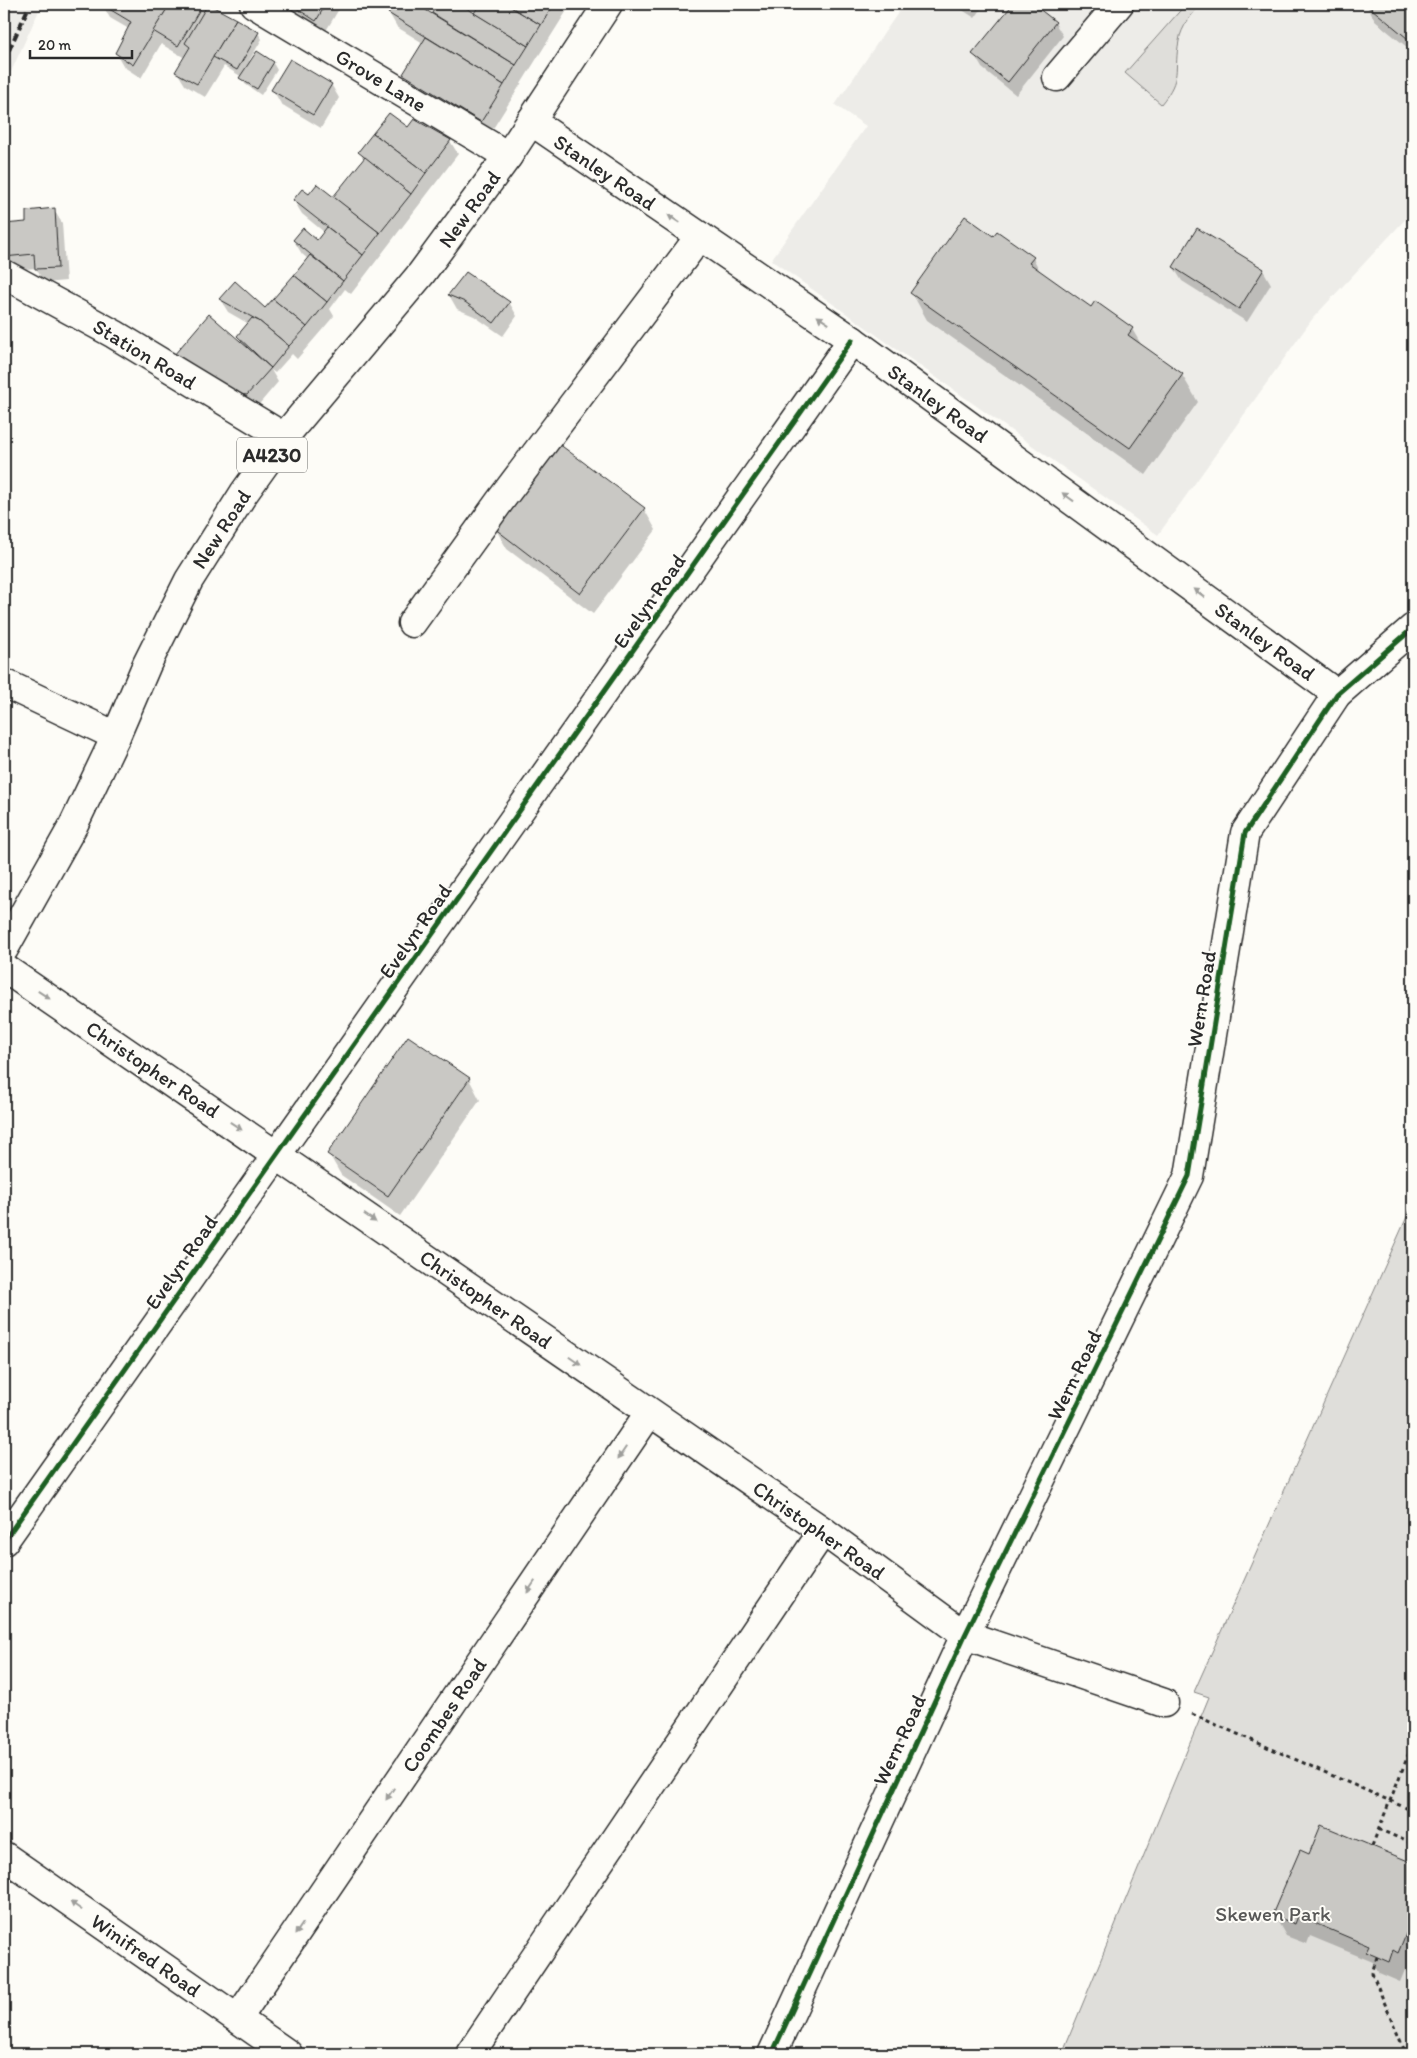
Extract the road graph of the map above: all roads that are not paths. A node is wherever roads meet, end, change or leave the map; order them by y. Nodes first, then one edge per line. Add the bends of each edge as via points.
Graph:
1 (254, 4) edge
2 (608, 4) edge
3 (1119, 4) edge
4 (1056, 77) dead end
5 (531, 121) junction
6 (508, 156) junction
7 (700, 236) junction
8 (4, 274) edge
9 (852, 340) junction
10 (284, 437) junction
11 (412, 624) dead end
12 (1413, 628) edge
13 (4, 683) edge
14 (1338, 694) junction
15 (116, 736) junction
16 (4, 949) edge
17 (4, 968) edge
18 (278, 1154) junction
19 (649, 1413) junction
20 (824, 1531) junction
21 (4, 1541) edge
22 (965, 1635) junction
23 (1164, 1704) road end
24 (4, 1856) edge
25 (238, 2018) junction
26 (288, 2054) edge
27 (470, 2054) edge
28 (772, 2054) edge

1 - 6 street, Grove Lane
2 - 5 street, New Road / A4230
3 - 4 street
5 - 6 street, New Road / A4230
7 -> 5 street, Stanley Road
6 - 10 street, New Road / A4230 via 421,274
9 -> 7 street, Stanley Road
7 - 11 street via 500,501
8 - 10 street, Station Road via 114,334
14 -> 9 street, Stanley Road
9 - 18 street, Evelyn Road
10 - 15 street, New Road / A4230 via 189,580
12 - 14 street, Wern Road
13 - 15 street
14 - 22 street, Wern Road via 1245,833 1189,1176
15 - 16 street, New Road / A4230 via 73,826
17 -> 18 street, Christopher Road
18 -> 19 street, Christopher Road
18 - 21 street, Evelyn Road
19 - 20 street, Christopher Road
19 -> 25 street, Coombes Road
20 - 22 street, Christopher Road
20 - 27 street
22 - 23 street, Christopher Road
22 - 28 street, Wern Road
25 -> 24 street, Winifred Road
25 - 26 street, Winifred Road

